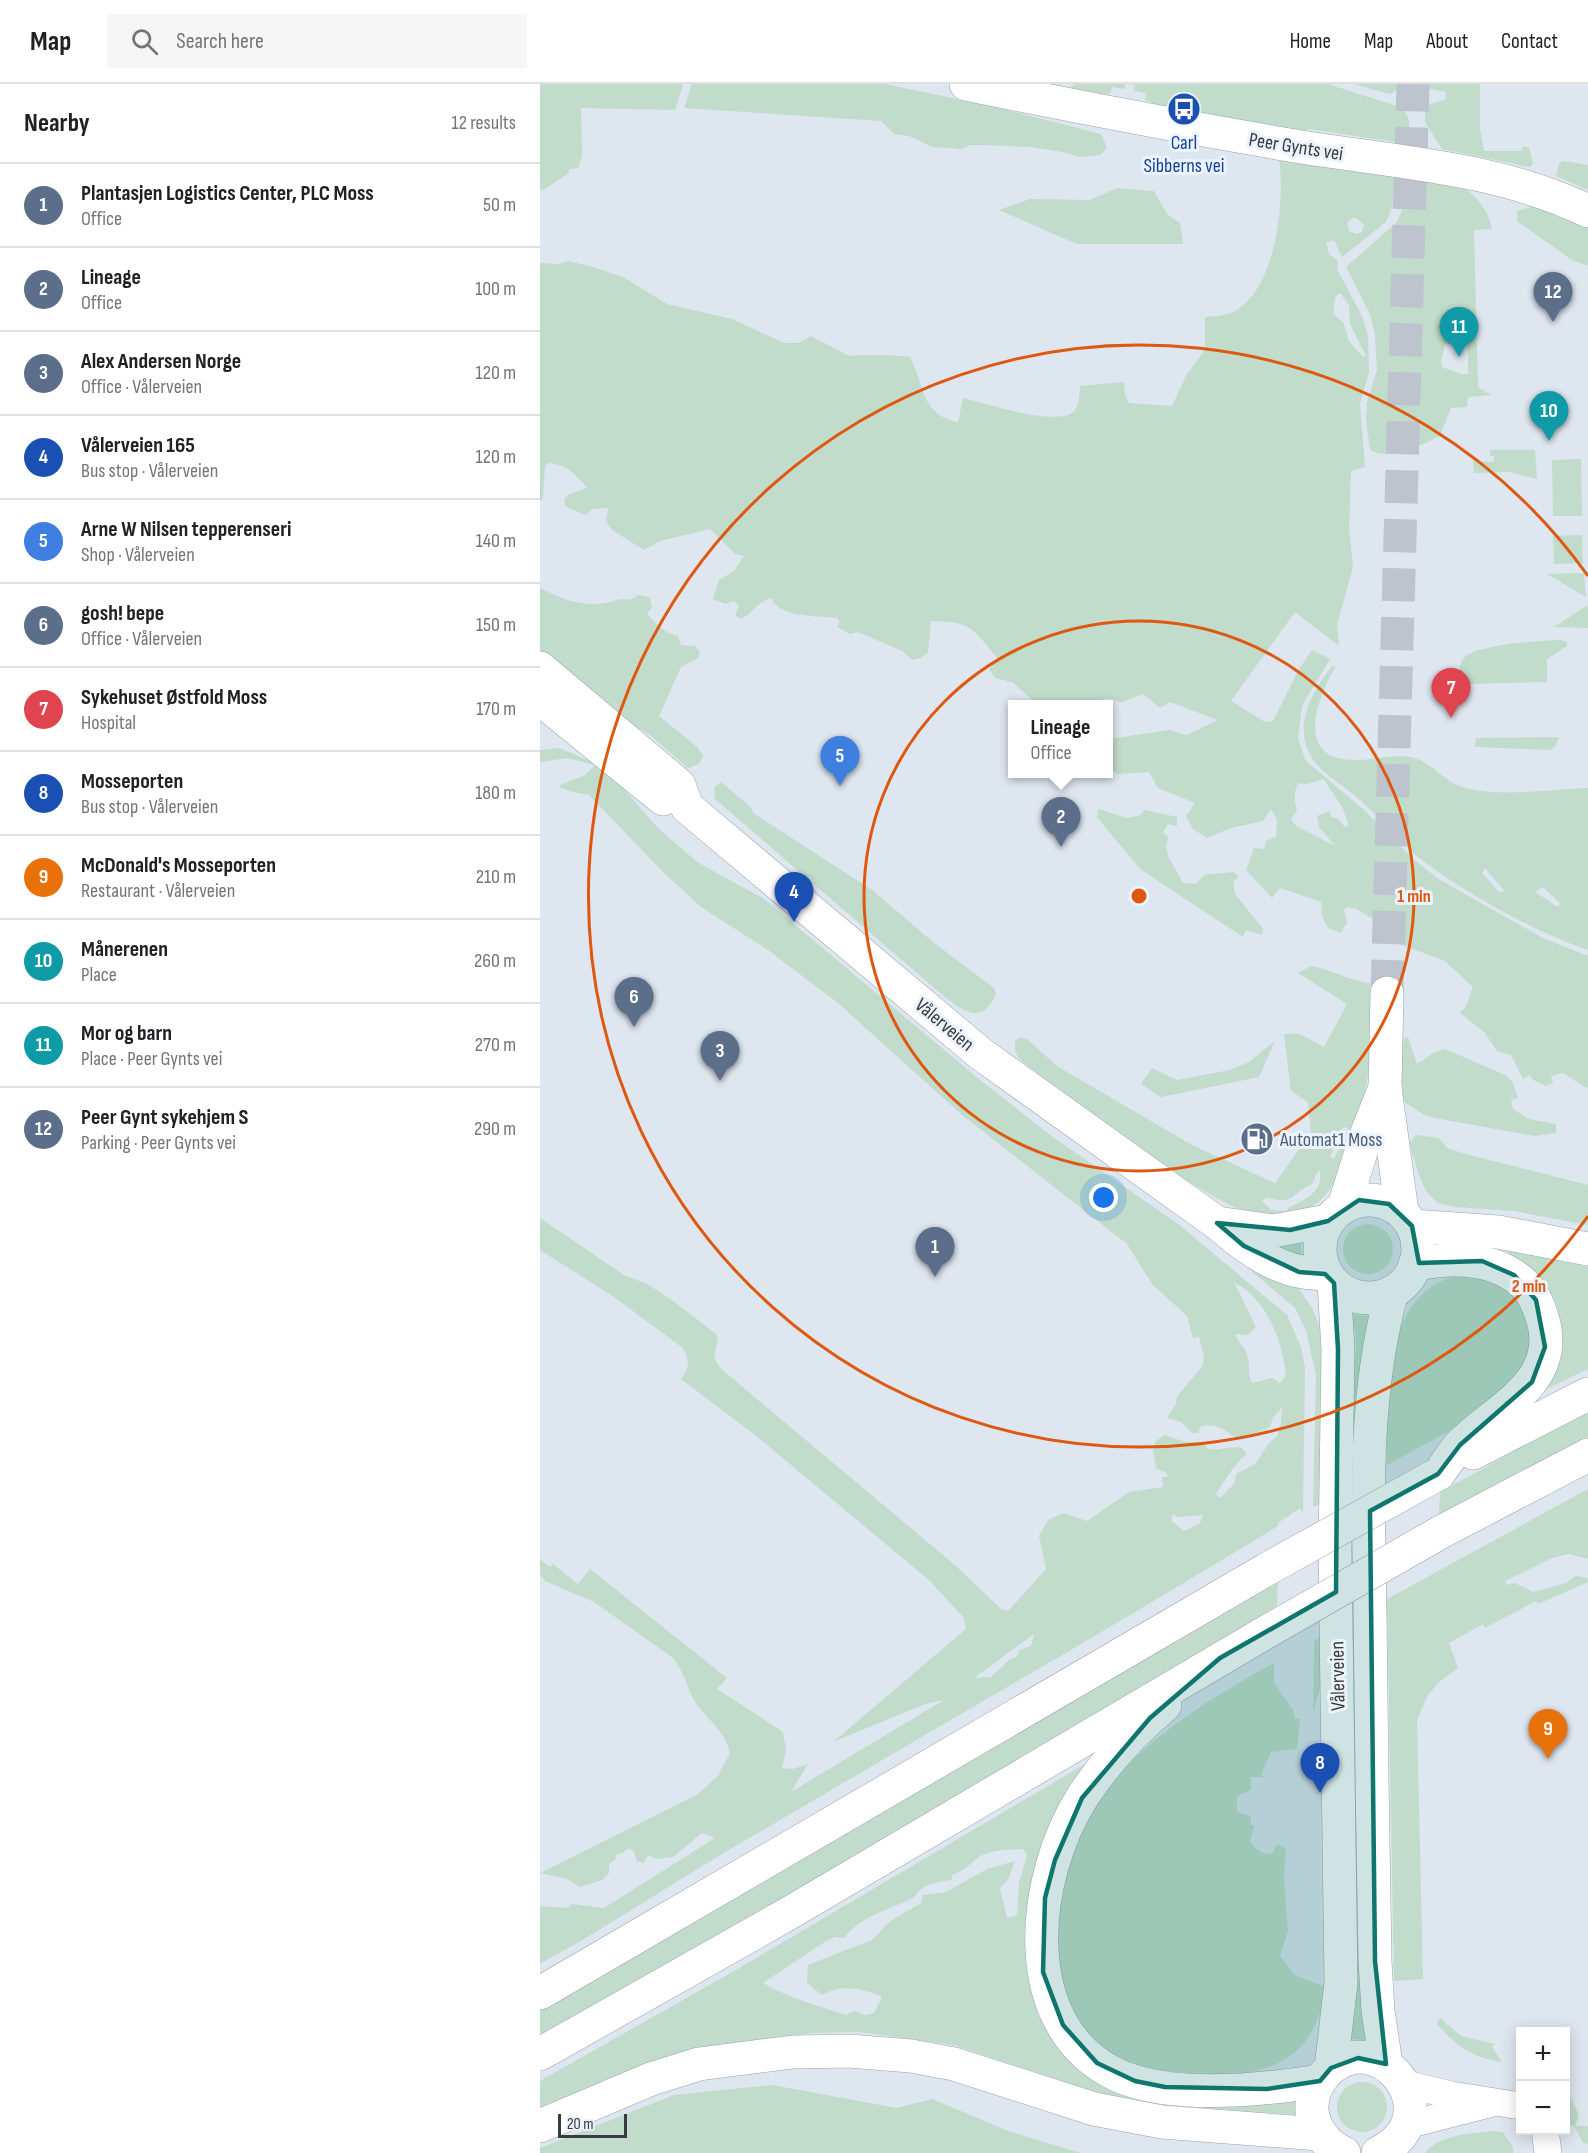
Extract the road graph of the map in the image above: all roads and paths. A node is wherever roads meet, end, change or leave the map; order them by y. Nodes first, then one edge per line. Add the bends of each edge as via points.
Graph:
1 (966, 84) edge
2 (1588, 211) edge
3 (545, 694) edge
4 (1387, 993) tunnel mouth
5 (1385, 1088) junction
6 (1336, 1213) junction
7 (1407, 1219) junction
8 (1217, 1223) junction
9 (1588, 1249) edge
10 (1415, 1264) junction
11 (1330, 1278) junction
12 (1392, 1292) junction
13 (1588, 1394) edge
14 (1588, 1455) edge
15 (1438, 1474) junction
16 (1220, 1658) junction
17 (540, 1993) edge
18 (540, 2054) edge
19 (1325, 2074) junction
20 (1395, 2074) junction
21 (1493, 2103) junction
22 (1516, 2105) edge
23 (1407, 2125) junction
24 (540, 2126) edge
25 (1546, 2135) edge
26 (1332, 2143) edge
27 (1378, 2153) edge
28 (1548, 2153) edge

1 - 2 main road, Peer Gynts vei via 1148,121 1480,177 1539,191
3 - 8 main road, Vålerveien via 670,804 687,807 981,1054
4 - 5 main road
5 - 6 main road
5 - 7 main road
6 - 7 main road via 1359,1200 1374,1200 1389,1204
6 - 8 main road, Vålerveien via 1273,1231
6 - 11 main road via 1319,1247
7 - 9 main road
7 - 10 main road via 1418,1251
8 - 11 main road, Vålerveien via 1268,1260
10 - 12 main road via 1406,1280
10 - 15 main road via 1462,1260 1500,1267 1527,1287 1536,1300 1545,1329 1545,1347 1532,1382 1510,1406 1460,1445
11 - 12 main road via 1355,1296 1380,1297
11 - 19 main road, Vålerveien via 1338,1349 1335,1551 1341,1983
12 - 20 main road, Vålerveien via 1374,1374 1369,1549 1375,1961 1378,2011
13 - 15 main road
14 - 16 main road, bridge via 1441,1532
15 - 17 main road, bridge via 1269,1568
16 - 18 main road via 786,1916
16 - 19 main road via 1150,1718 1101,1770 1082,1798 1055,1860 1045,1898 1041,1941 1050,2000 1079,2048 1117,2075 1165,2087 1241,2091
19 - 20 main road via 1344,2061 1358,2058 1372,2059
19 - 26 main road, Vålerveien via 1312,2107 1314,2120
20 - 21 street
20 - 23 main road, Vålerveien via 1410,2097
21 - 22 street
21 - 23 street
23 - 27 main road via 1396,2142
24 - 26 main road via 651,2079 699,2064 793,2052 849,2051 954,2064 1094,2109 1151,2120
25 - 28 street

